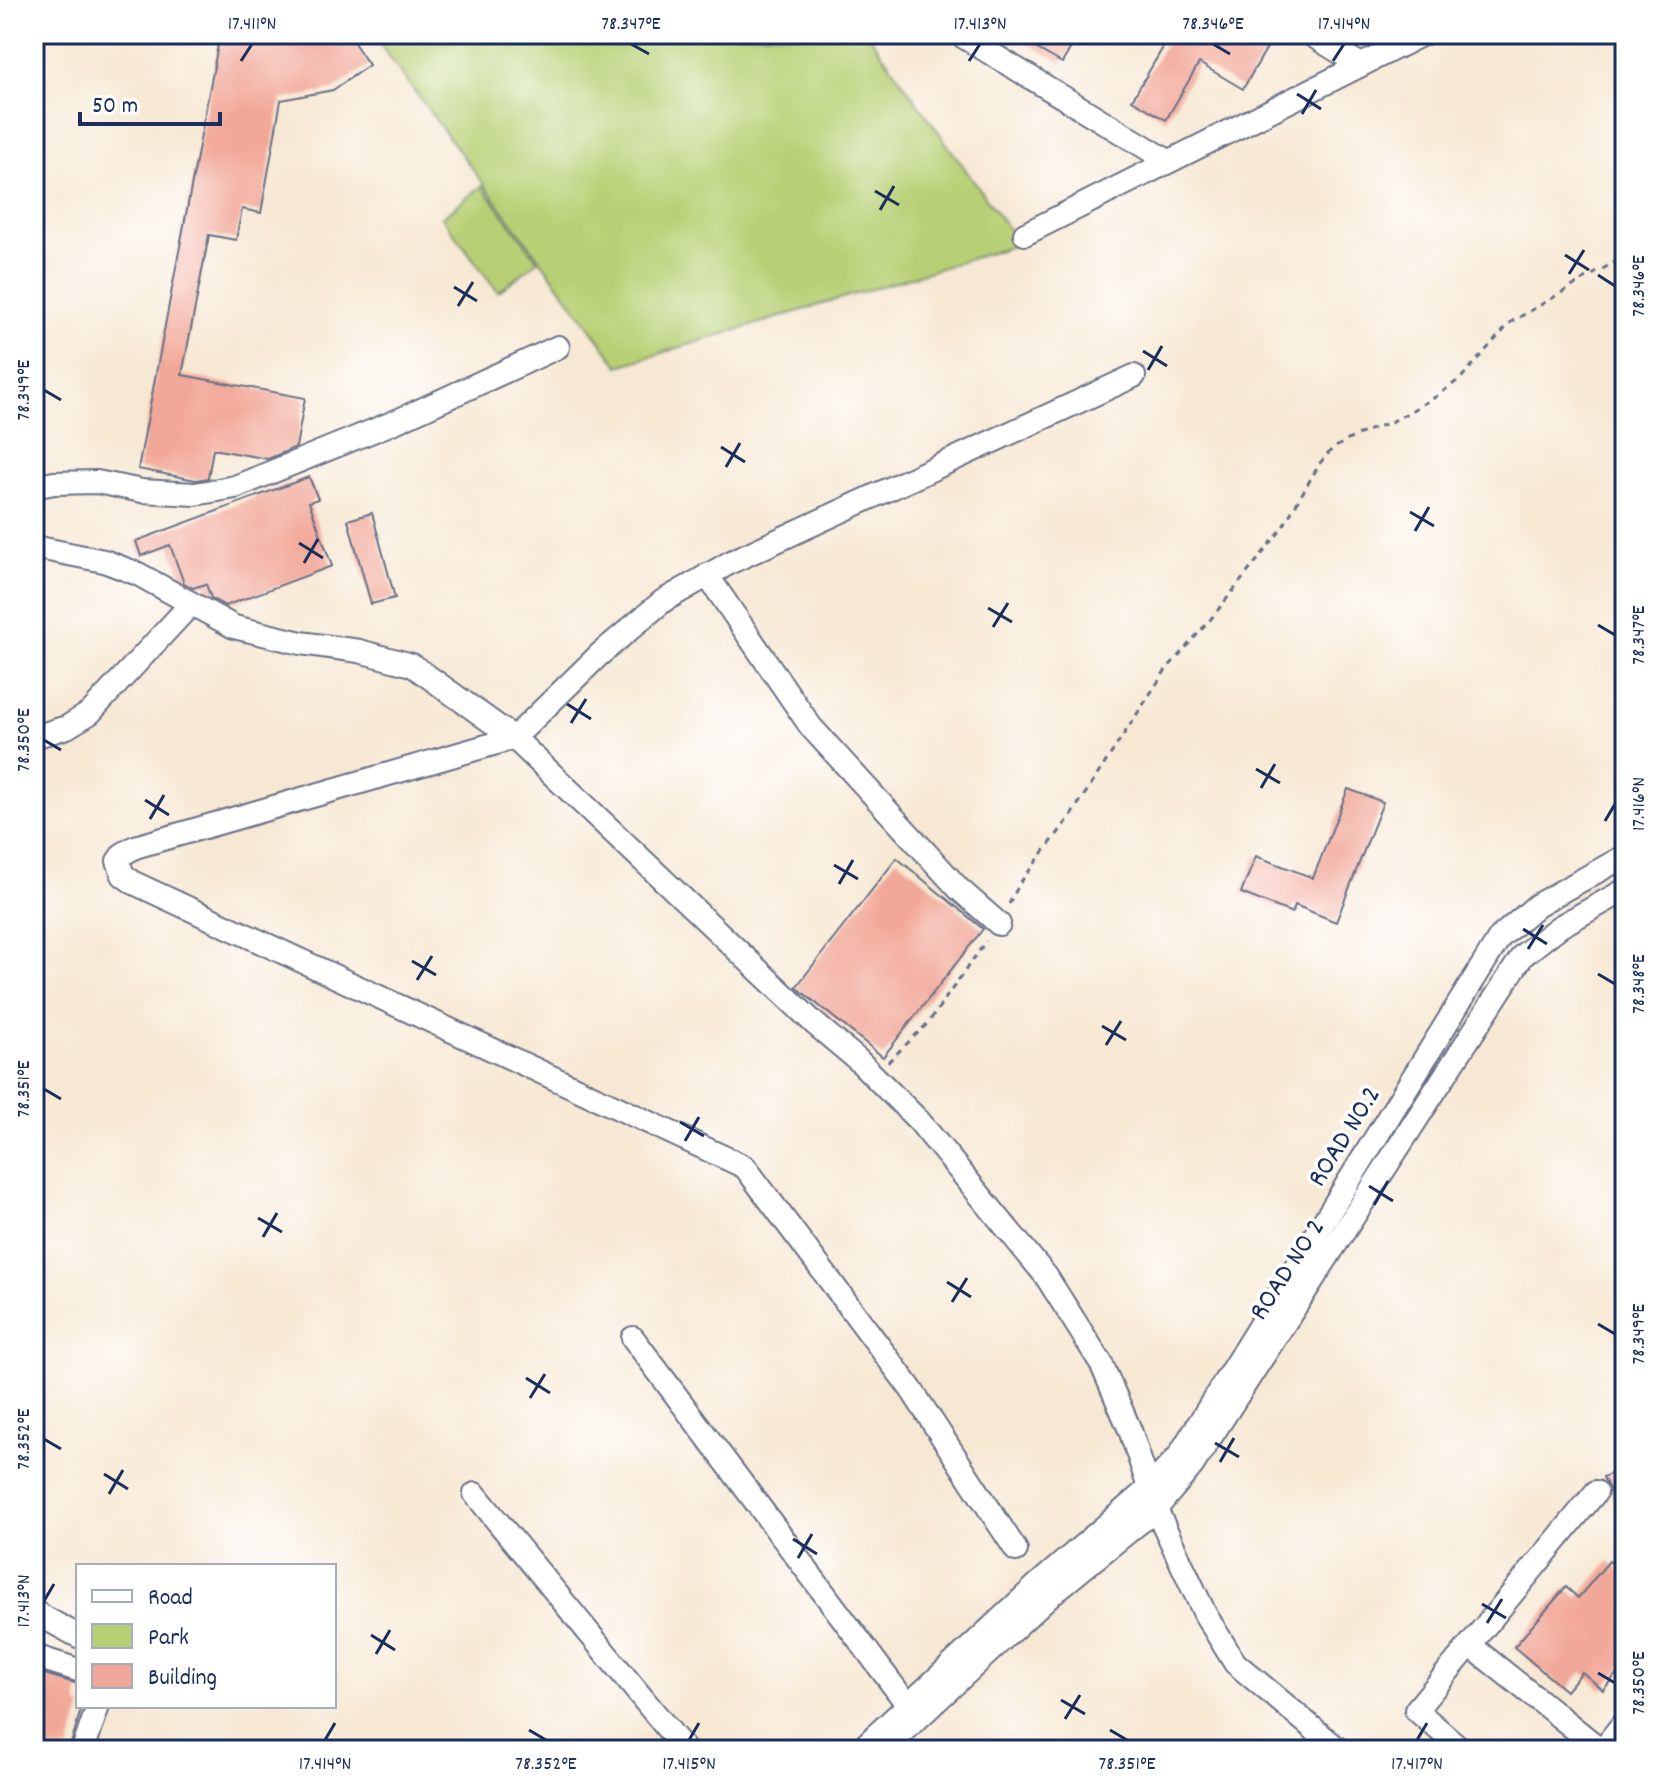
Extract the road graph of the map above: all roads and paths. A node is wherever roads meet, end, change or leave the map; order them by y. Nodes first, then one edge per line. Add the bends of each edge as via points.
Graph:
1 (959, 34) edge
2 (1423, 34) edge
3 (1312, 35) edge
4 (1361, 65) junction
5 (1168, 161) junction
6 (1025, 234) dead end
7 (1625, 256) edge
8 (558, 347) dead end
9 (1134, 376) dead end
10 (34, 487) edge
11 (34, 547) edge
12 (707, 575) junction
13 (190, 605) junction
14 (34, 737) edge
15 (514, 738) junction
16 (1625, 856) edge
17 (1625, 890) edge
18 (999, 924) junction
19 (874, 1076) junction
20 (633, 1338) dead end
21 (1596, 1492) dead end
22 (475, 1494) dead end
23 (1153, 1498) junction
24 (1016, 1550) dead end
25 (34, 1612) edge
26 (76, 1635) edge
27 (1471, 1646) junction
28 (34, 1656) edge
29 (76, 1669) edge
30 (907, 1704) junction
31 (97, 1708) edge
32 (1625, 1721) edge
33 (1459, 1747) dead end
34 (83, 1750) edge
35 (685, 1750) edge
36 (860, 1750) edge
37 (884, 1750) edge
38 (1339, 1750) edge
39 (1601, 1750) edge

1 - 5 street
2 - 4 street
3 - 4 street
4 - 5 street
5 - 6 street
7 - 18 path via 1511,322 1461,378 1437,396 1332,449 1281,530 1165,671 1068,820 1020,883
8 - 10 street via 235,487 195,494 97,482
9 - 12 street
11 - 13 street via 115,565
12 - 15 street via 663,601 599,655
12 - 18 street via 811,727 959,889
13 - 14 street via 90,713
13 - 15 street via 234,627 412,665
15 - 19 street
15 - 24 street via 135,847 123,854 119,869 134,883 745,1167 911,1389
16 - 23 street, ROAD NO.2 via 1537,905 1500,937
17 - 23 street, ROAD NO 2 via 1559,927 1523,955 1192,1466
18 - 19 path via 928,1023
19 - 23 street via 919,1121 1046,1276 1101,1363
20 - 30 street
21 - 27 street
22 - 35 street
23 - 30 street via 1037,1585
23 - 37 street
23 - 38 street via 1205,1614 1235,1663
25 - 26 street
27 - 33 street via 1416,1710
27 - 39 street
28 - 29 street
30 - 36 street
31 - 34 street
32 - 39 street

